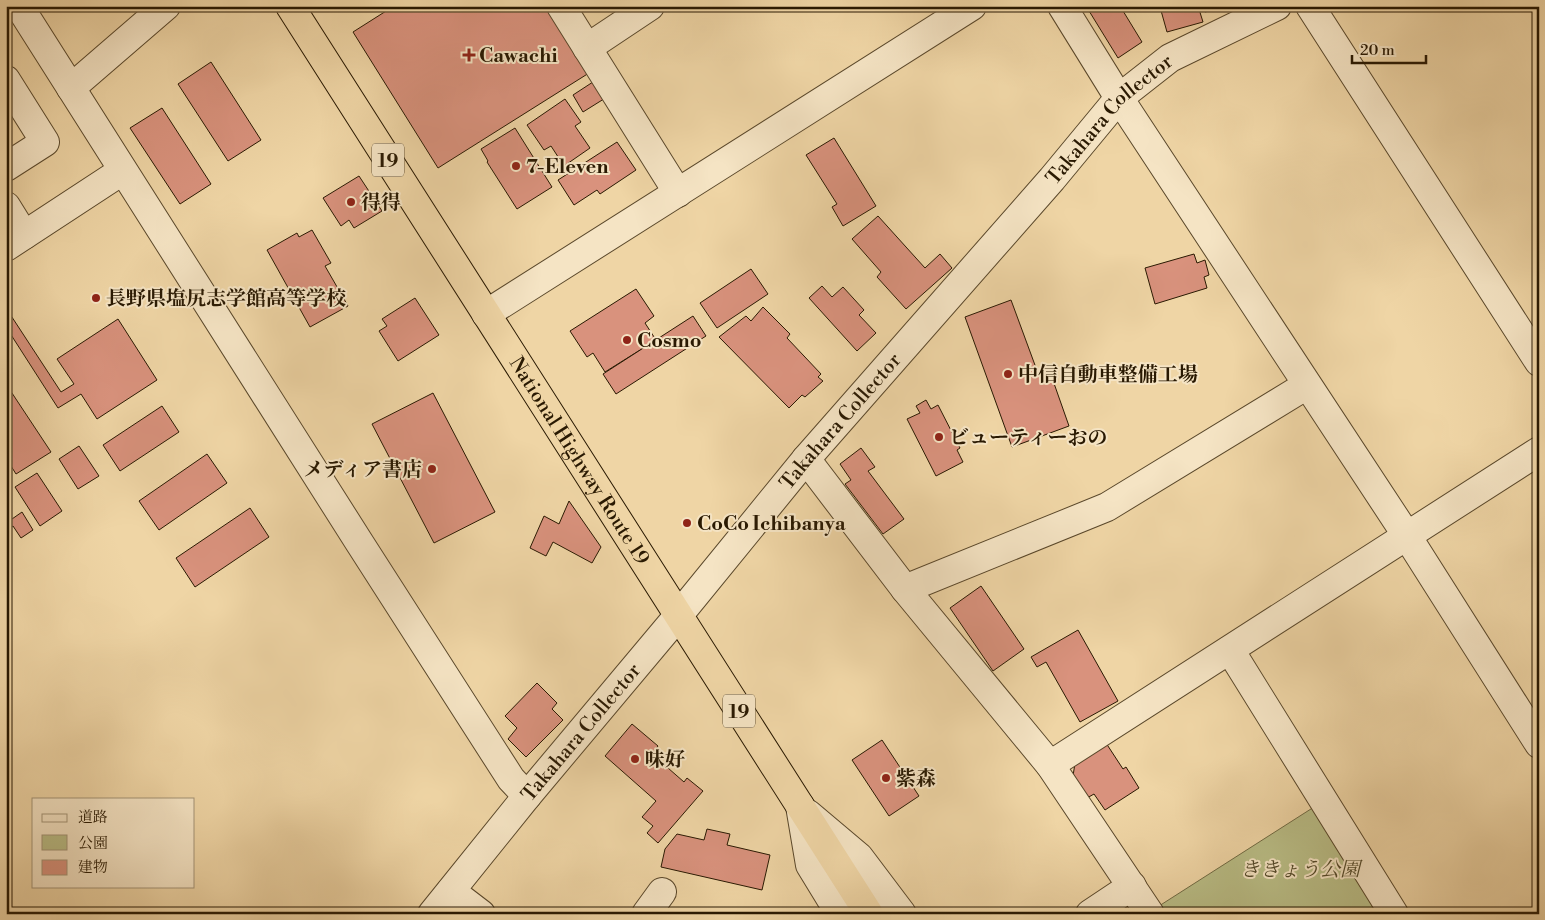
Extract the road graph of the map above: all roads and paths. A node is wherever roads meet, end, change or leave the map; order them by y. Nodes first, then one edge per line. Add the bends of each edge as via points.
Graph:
1 (18, 6) edge
2 (166, 6) edge
3 (290, 6) edge
4 (561, 6) edge
5 (650, 6) edge
6 (972, 6) edge
7 (1062, 6) edge
8 (1277, 6) edge
9 (1310, 6) edge
10 (587, 48) junction
11 (6, 80) edge
12 (72, 88) junction
13 (1119, 98) junction
14 (6, 167) edge
15 (122, 171) junction
16 (678, 193) junction
17 (6, 206) edge
18 (15, 241) edge
19 (486, 314) junction
20 (1539, 362) edge
21 (1307, 384) junction
22 (1539, 451) edge
23 (806, 460) junction
24 (1407, 536) junction
25 (905, 589) junction
26 (678, 616) junction
27 (1230, 650) junction
28 (1539, 744) edge
29 (1050, 765) junction
30 (527, 796) junction
31 (800, 806) junction
32 (1132, 886) junction
33 (451, 891) junction
34 (662, 892) dead end
35 (432, 914) edge
36 (481, 914) edge
37 (646, 914) edge
38 (840, 914) edge
39 (869, 914) edge
40 (902, 914) edge
41 (1090, 914) edge
42 (1150, 914) edge
43 (1394, 914) edge

1 - 12 street
2 - 12 street
3 - 19 highway, National Highway Route 19 / 19
4 - 10 street
5 - 10 street
6 - 16 street
7 - 13 street
8 - 13 street, Takahara Collector via 1170,58
9 - 20 street
10 - 16 street
11 - 14 street via 45,142
12 - 15 street
13 - 21 street
13 - 23 street, Takahara Collector
15 - 18 street
15 - 30 street via 448,681 512,779
16 - 19 street
17 - 18 street
19 - 26 highway, National Highway Route 19 / 19
21 - 24 street
21 - 25 street via 1107,507
22 - 24 street
23 - 25 street
23 - 26 street, Takahara Collector
24 - 27 street
24 - 28 street
25 - 29 street
26 - 30 street, Takahara Collector
26 - 31 highway, National Highway Route 19 / 19
27 - 29 street
27 - 43 street
29 - 32 street
30 - 33 street, Takahara Collector
31 - 38 street via 810,864
31 - 39 highway, National Highway Route 19 / 19
31 - 40 street via 859,857
32 - 41 street
32 - 42 street
33 - 35 street, Takahara Collector
33 - 36 street
34 - 37 street

